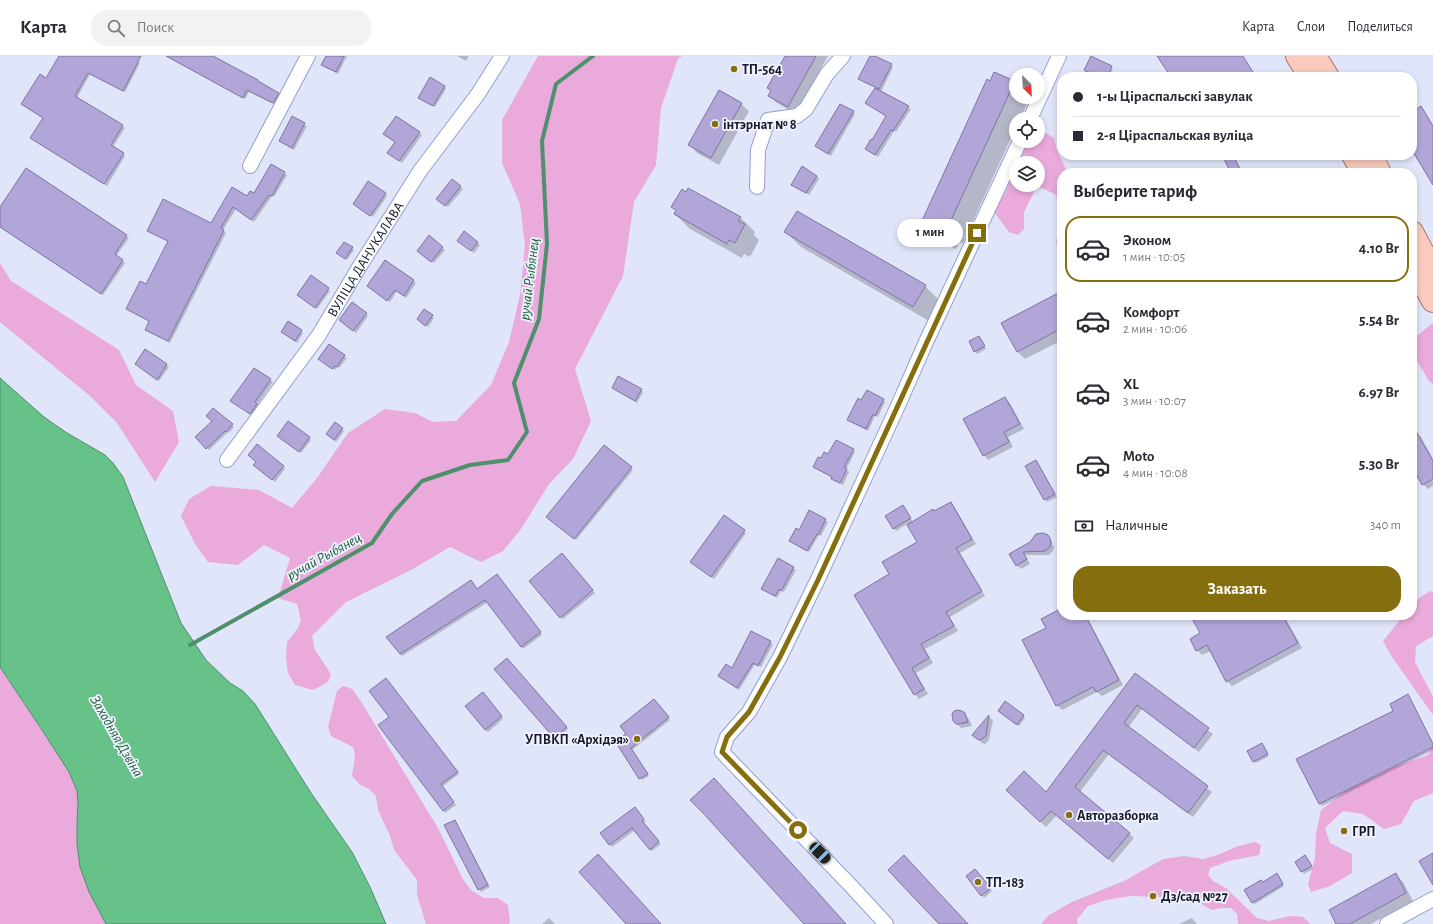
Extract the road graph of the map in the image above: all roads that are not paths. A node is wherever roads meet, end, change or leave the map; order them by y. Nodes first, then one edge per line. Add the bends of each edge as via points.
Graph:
1 (308, 56) edge
2 (502, 56) edge
3 (842, 56) edge
4 (1059, 56) edge
5 (1297, 56) edge
6 (1315, 56) edge
7 (1307, 72) edge
8 (1325, 72) edge
9 (1033, 112) edge
10 (1017, 148) edge
11 (250, 166) dead end
12 (757, 187) dead end
13 (1417, 241) edge
14 (1433, 270) edge
15 (1417, 272) edge
16 (1433, 302) edge
17 (227, 460) dead end
18 (1433, 899) edge
19 (886, 924) edge
20 (1387, 924) edge

1 - 11 street
2 - 17 street, ВУЛІЦА ДАНУКАЛАВА via 478,94 420,171 319,335
3 - 12 street via 827,74 806,109 797,116 768,120 758,150
4 - 9 street
5 - 7 main road
6 - 8 main road
10 - 19 street via 818,580 780,657 749,712 727,737 722,752
13 - 14 main road
15 - 16 main road
18 - 20 street

